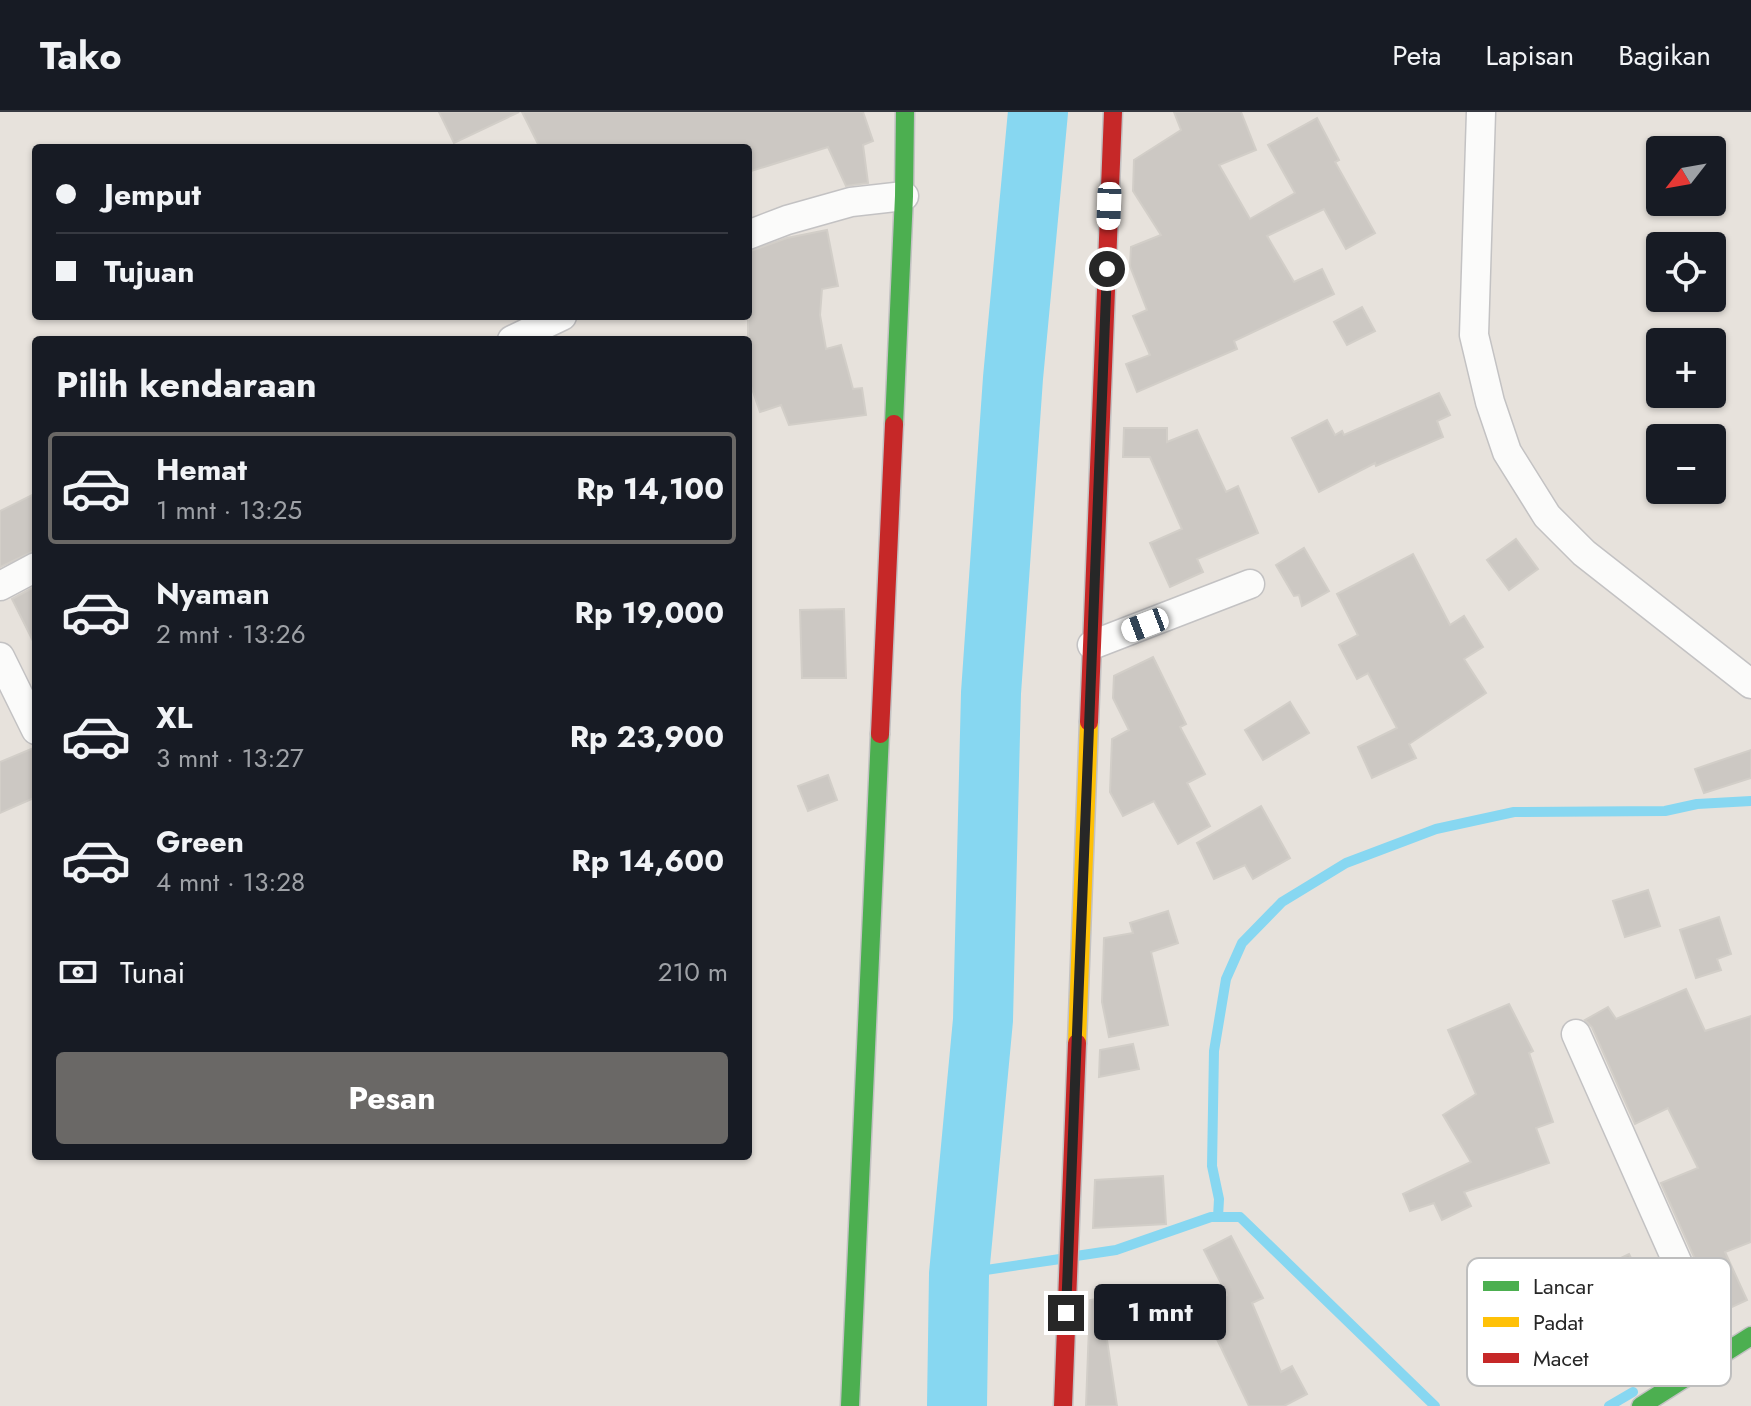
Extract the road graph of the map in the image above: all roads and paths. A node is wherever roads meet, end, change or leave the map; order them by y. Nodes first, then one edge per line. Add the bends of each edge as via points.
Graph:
1 (905, 112) edge
2 (1113, 112) edge
3 (1481, 112) edge
4 (904, 196) junction
5 (752, 233) edge
6 (554, 320) edge
7 (520, 336) edge
8 (32, 569) edge
9 (1250, 584) dead end
10 (0, 586) edge
11 (1092, 645) junction
12 (0, 657) edge
13 (1751, 684) edge
14 (32, 722) edge
15 (1576, 1034) dead end
16 (1675, 1258) edge
17 (1751, 1336) edge
18 (1731, 1347) edge
19 (1671, 1386) edge
20 (850, 1406) edge
21 (1063, 1406) edge
22 (1641, 1406) edge

1 - 4 street
2 - 11 street
3 - 13 street via 1474,335 1507,452 1547,516 1584,553
4 - 5 street via 851,202
4 - 20 street
6 - 7 street
8 - 10 street
9 - 11 street
11 - 21 street
12 - 14 street
15 - 16 street
17 - 18 street
19 - 22 street

